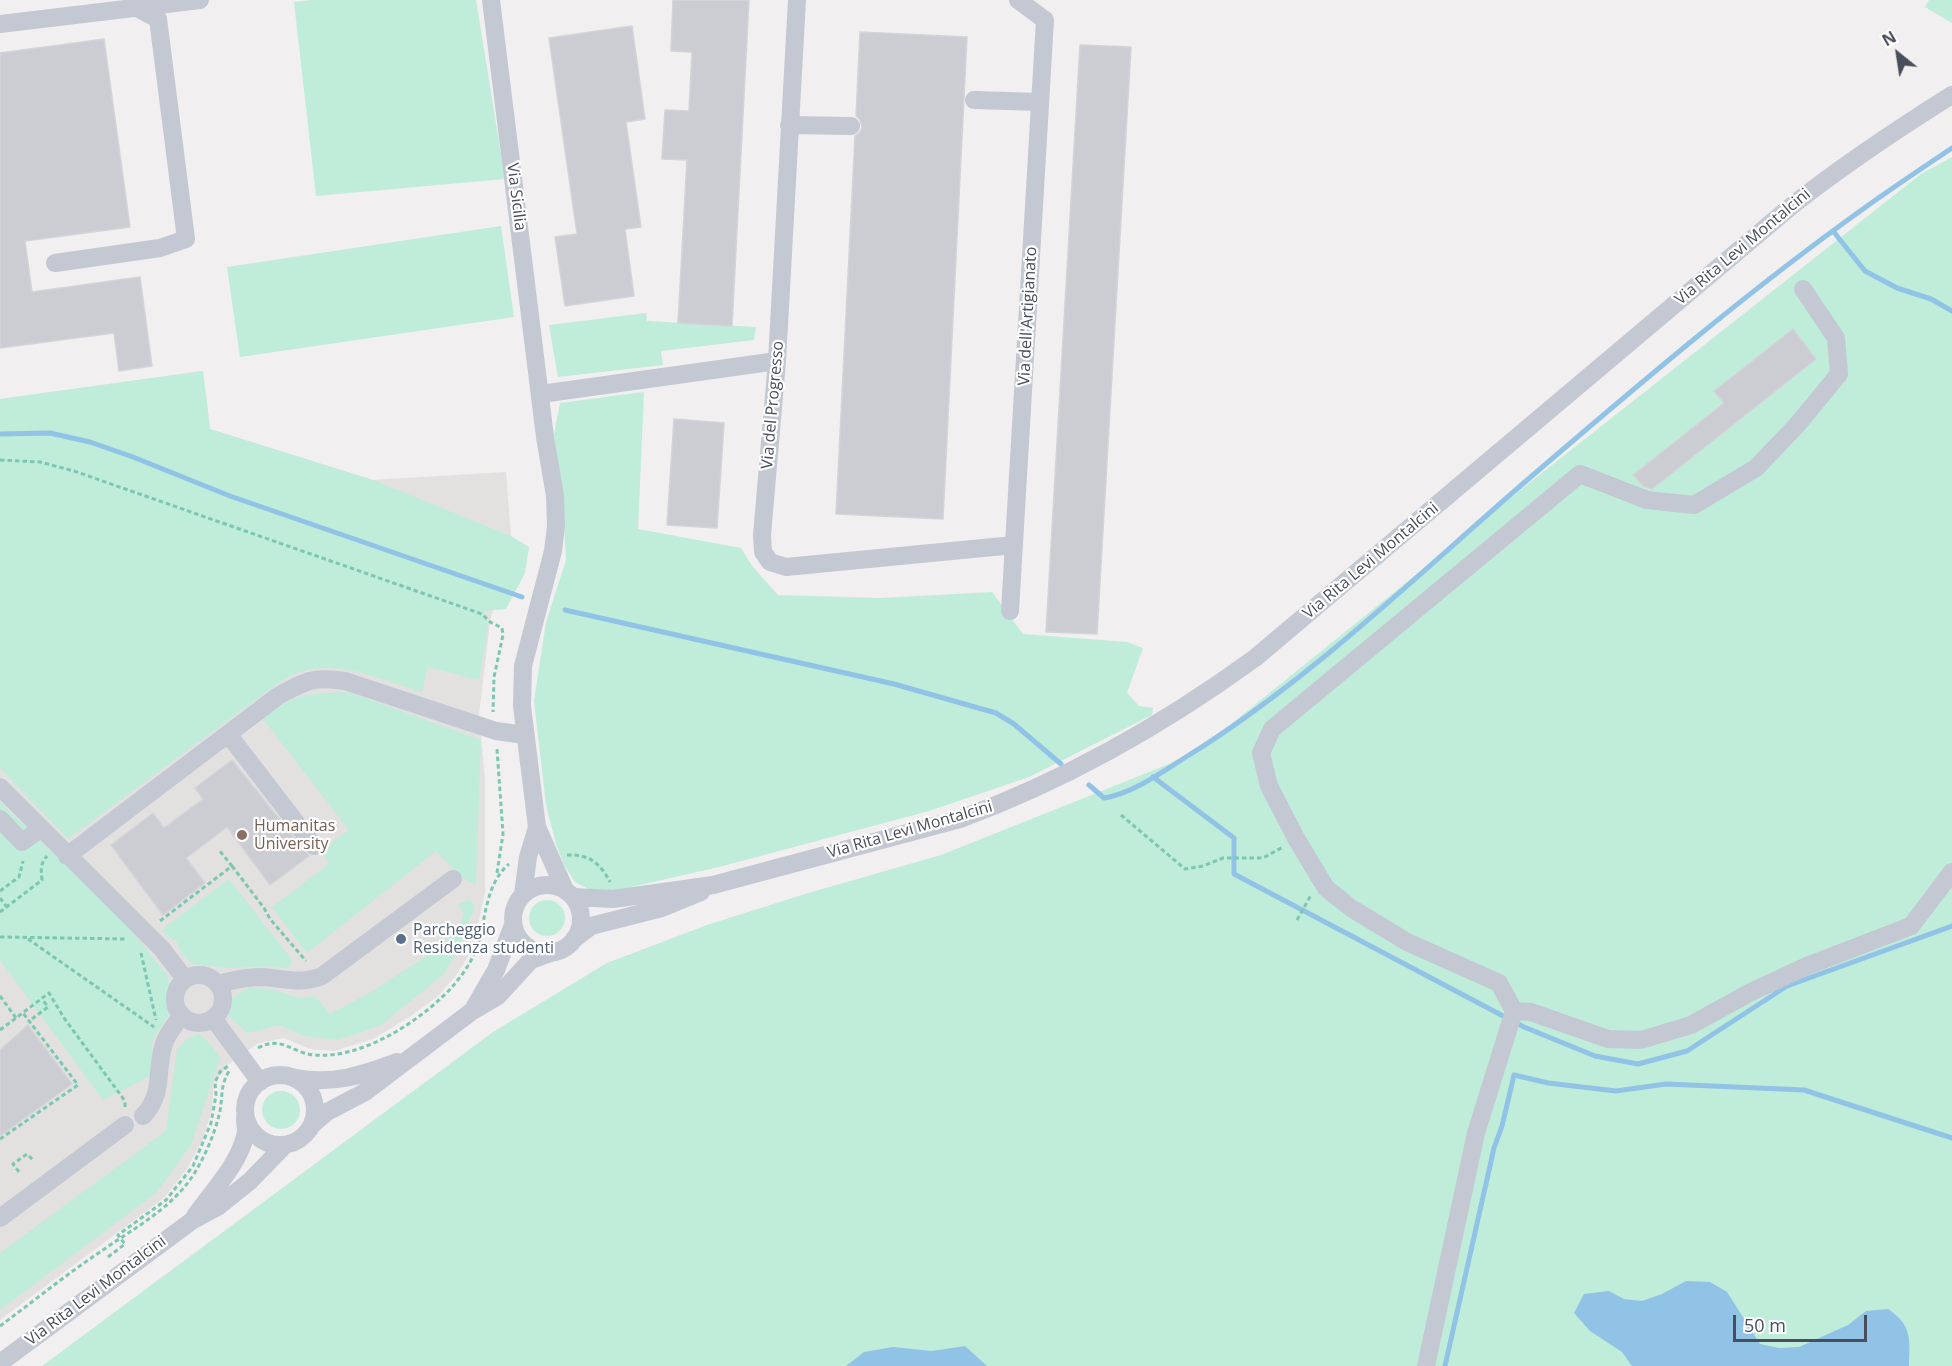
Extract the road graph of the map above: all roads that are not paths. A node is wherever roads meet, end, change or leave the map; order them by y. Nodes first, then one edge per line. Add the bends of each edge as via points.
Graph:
1 (200, 0) edge
2 (491, 0) edge
3 (797, 0) edge
4 (1018, 0) edge
5 (136, 8) junction
6 (0, 24) edge
7 (1952, 95) edge
8 (974, 100) dead end
9 (1040, 102) junction
10 (789, 125) junction
11 (851, 126) dead end
12 (55, 263) dead end
13 (1803, 289) dead end
14 (777, 361) junction
15 (541, 394) junction
16 (1014, 545) junction
17 (1010, 611) dead end
18 (228, 734) junction
19 (525, 735) junction
20 (0, 787) edge
21 (0, 819) edge
22 (537, 827) junction
23 (40, 829) junction
24 (314, 846) dead end
25 (67, 856) junction
26 (1952, 872) edge
27 (453, 879) dead end
28 (713, 885) junction
29 (569, 893) junction
30 (523, 894) junction
31 (513, 925) junction
32 (574, 939) junction
33 (556, 951) junction
34 (185, 979) junction
35 (218, 984) junction
36 (1514, 1011) junction
37 (471, 1012) junction
38 (182, 1015) junction
39 (213, 1018) junction
40 (410, 1057) junction
41 (292, 1077) junction
42 (260, 1082) junction
43 (245, 1113) junction
44 (143, 1116) dead end
45 (125, 1125) road end
46 (312, 1125) junction
47 (285, 1145) junction
48 (0, 1218) edge
49 (193, 1220) junction
50 (0, 1362) edge
51 (1426, 1366) edge

1 - 5 street
2 - 15 street, Via Sicilia
3 - 10 street, Via del Progresso
4 - 9 street, Via dell'Artigianato via 1045,20
5 - 6 street
5 - 12 street via 158,19 186,239 160,248
7 - 28 street, Via Rita Levi Montalcini via 1831,175 1298,622 1205,694 1118,748 998,805 960,819
8 - 9 street
9 - 16 street, Via dell'Artigianato
10 - 11 street
10 - 14 street, Via del Progresso
13 - 36 street via 1836,338 1839,374 1756,468 1694,505 1647,500 1580,474 1272,729 1261,753 1269,786 1326,888 1407,942 1499,983
14 - 15 street
14 - 16 street, Via del Progresso via 762,535 763,552 770,562 786,567
15 - 19 street, Via Sicilia via 556,526 523,666
16 - 17 street, Via dell'Artigianato
18 - 19 street via 278,696 302,682 323,678 345,681 496,731
18 - 24 street
18 - 25 street
19 - 22 street, Via Sicilia
20 - 23 street
21 - 23 street via 22,842
22 - 29 street
22 - 30 street
23 - 25 street
25 - 34 street via 162,949
26 - 36 street via 1911,926 1807,966 1691,1025 1641,1040 1608,1039 1531,1012
27 - 35 street via 322,976 307,982 262,977
28 - 29 street, Via Rita Levi Montalcini via 613,899
28 - 32 street, Via Rita Levi Montalcini via 678,903 591,926
29 - 30 street, Via Rita Levi Montalcini via 554,885 543,885
29 - 32 street via 581,917
30 - 31 street, Via Rita Levi Montalcini via 513,914
31 - 33 street via 517,936 534,950
31 - 37 street, Via Rita Levi Montalcini via 496,970
32 - 33 street, Via Rita Levi Montalcini
33 - 37 street, Via Rita Levi Montalcini via 531,960 498,996
34 - 35 street via 199,975
34 - 38 street via 176,999
35 - 39 street via 222,1006
36 - 51 street via 1476,1133
37 - 40 street, Via Rita Levi Montalcini
38 - 39 street via 199,1022
38 - 44 street via 164,1044 153,1106
39 - 42 street
40 - 41 street, Via Rita Levi Montalcini via 340,1079 317,1082
40 - 46 street, Via Rita Levi Montalcini via 365,1092 327,1112
41 - 42 street, Via Rita Levi Montalcini via 280,1075
41 - 46 street via 302,1083 314,1102
42 - 43 street, Via Rita Levi Montalcini via 251,1091
43 - 47 street via 254,1134 274,1145
43 - 49 street, Via Rita Levi Montalcini via 242,1146
45 - 48 street
46 - 47 street, Via Rita Levi Montalcini via 296,1141
47 - 49 street, Via Rita Levi Montalcini via 250,1181 219,1206
49 - 50 street, Via Rita Levi Montalcini

